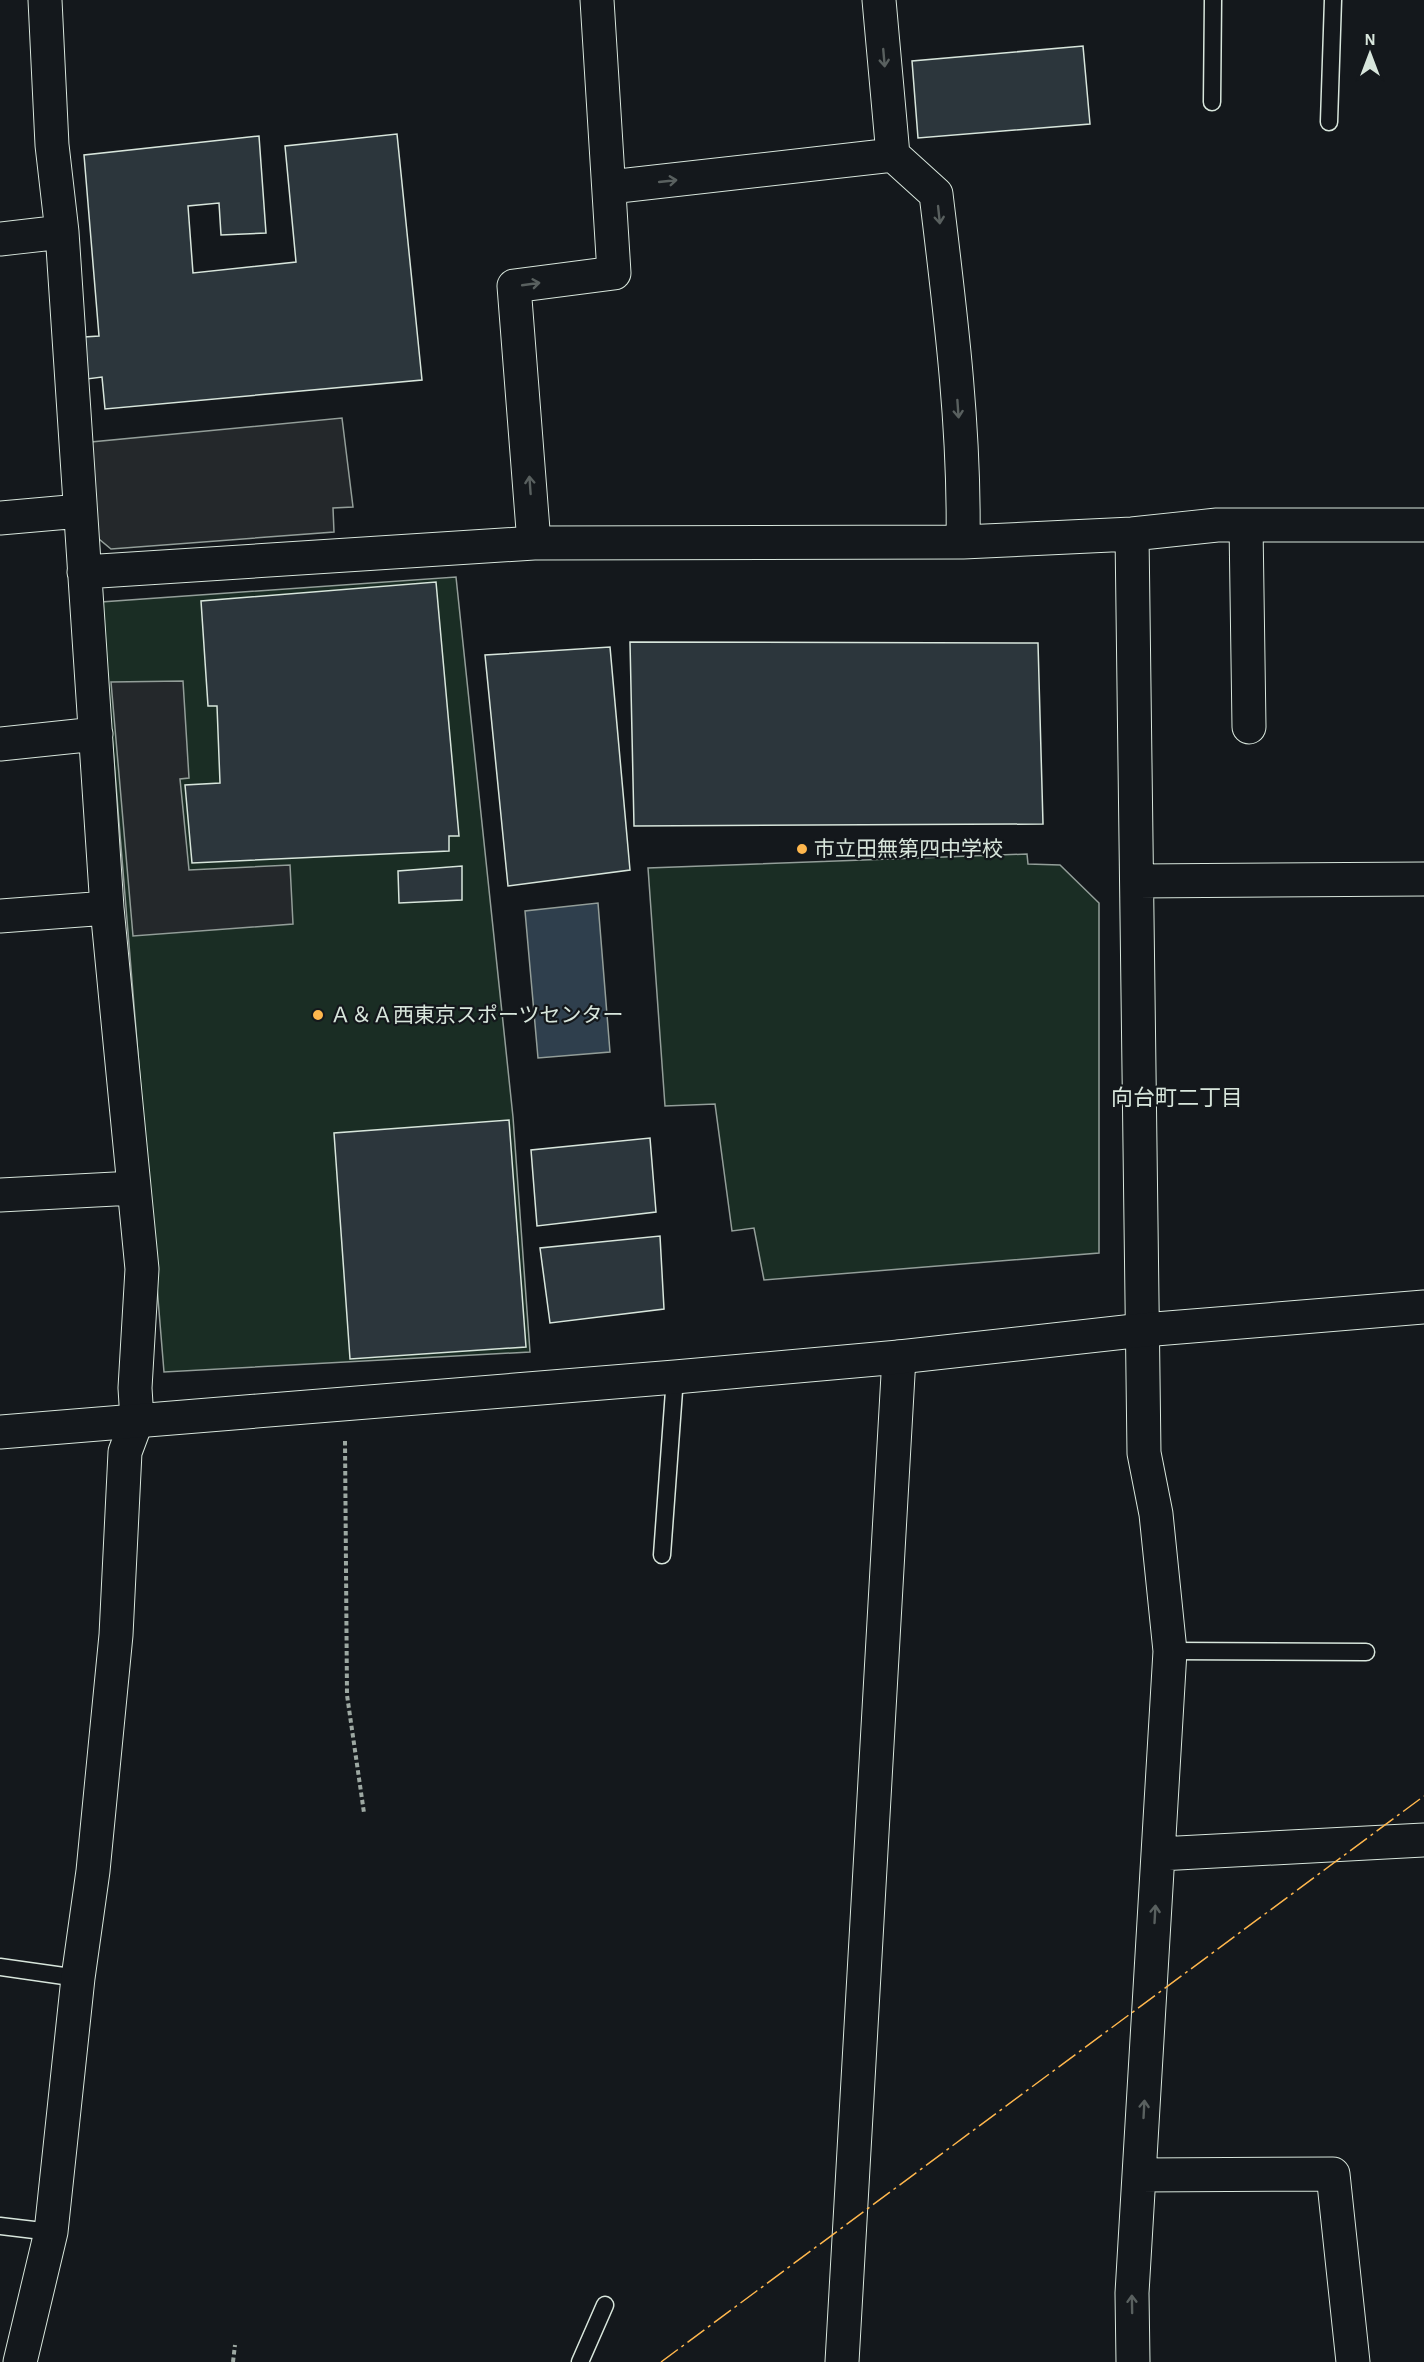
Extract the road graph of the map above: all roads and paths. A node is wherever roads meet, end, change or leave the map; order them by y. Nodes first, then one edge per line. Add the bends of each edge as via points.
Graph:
1 (45, 0) edge
2 (597, 0) edge
3 (879, 0) edge
4 (1214, 0) edge
5 (1333, 0) edge
6 (1212, 102) dead end
7 (1329, 122) dead end
8 (893, 155) junction
9 (610, 188) junction
10 (62, 232) junction
11 (0, 239) edge
12 (80, 511) junction
13 (0, 518) edge
14 (1246, 525) junction
15 (1424, 525) edge
16 (1132, 534) junction
17 (534, 543) junction
18 (963, 543) junction
19 (84, 572) junction
20 (1249, 727) dead end
21 (96, 734) junction
22 (0, 744) edge
23 (1424, 879) edge
24 (1138, 880) junction
25 (107, 908) junction
26 (0, 916) edge
27 (134, 1188) junction
28 (0, 1195) edge
29 (1424, 1306) edge
30 (1143, 1330) junction
31 (899, 1357) junction
32 (675, 1377) junction
33 (344, 1404) junction
34 (137, 1420) junction
35 (0, 1432) edge
36 (662, 1555) dead end
37 (1170, 1651) junction
38 (1366, 1652) dead end
39 (364, 1813) dead end
40 (1424, 1840) edge
41 (1159, 1854) junction
42 (0, 1967) edge
43 (78, 1978) junction
44 (1140, 2175) junction
45 (0, 2226) edge
46 (51, 2232) junction
47 (605, 2305) dead end
48 (235, 2345) dead end
49 (20, 2362) edge
50 (233, 2362) edge
51 (579, 2362) edge
52 (842, 2362) edge
53 (1133, 2362) edge
54 (1353, 2362) edge

1 - 10 street via 52,145
2 - 9 street
3 -> 8 street
4 - 6 lane
5 - 7 lane
9 -> 8 street
8 -> 18 street via 936,194 954,348 964,488
17 -> 9 street via 514,286 614,273
10 - 11 street
10 - 12 street
12 - 13 street
12 - 19 street
14 - 15 street
14 - 16 street
14 - 20 street
16 - 18 street
16 - 24 street
17 - 18 street
17 - 19 street
19 - 21 street
21 - 22 street
21 - 25 street
23 - 24 street
24 - 30 street
25 - 26 street
25 - 27 street
27 - 28 street
27 - 34 street via 142,1269 135,1388
29 - 30 street
30 - 31 street
30 - 37 street via 1144,1453 1156,1514
31 - 32 street
31 - 52 street
32 - 33 street
32 - 36 lane
33 - 34 street
33 - 39 path via 346,1673
34 - 35 street
34 - 43 street via 125,1452 116,1635 93,1871
37 - 38 lane
37 - 41 street
40 - 41 street
44 -> 41 street
42 - 43 lane
43 - 46 street
53 -> 44 street via 1132,2293
44 - 54 street via 1333,2174
45 - 46 lane
46 - 49 street
47 - 51 lane
48 - 50 path

